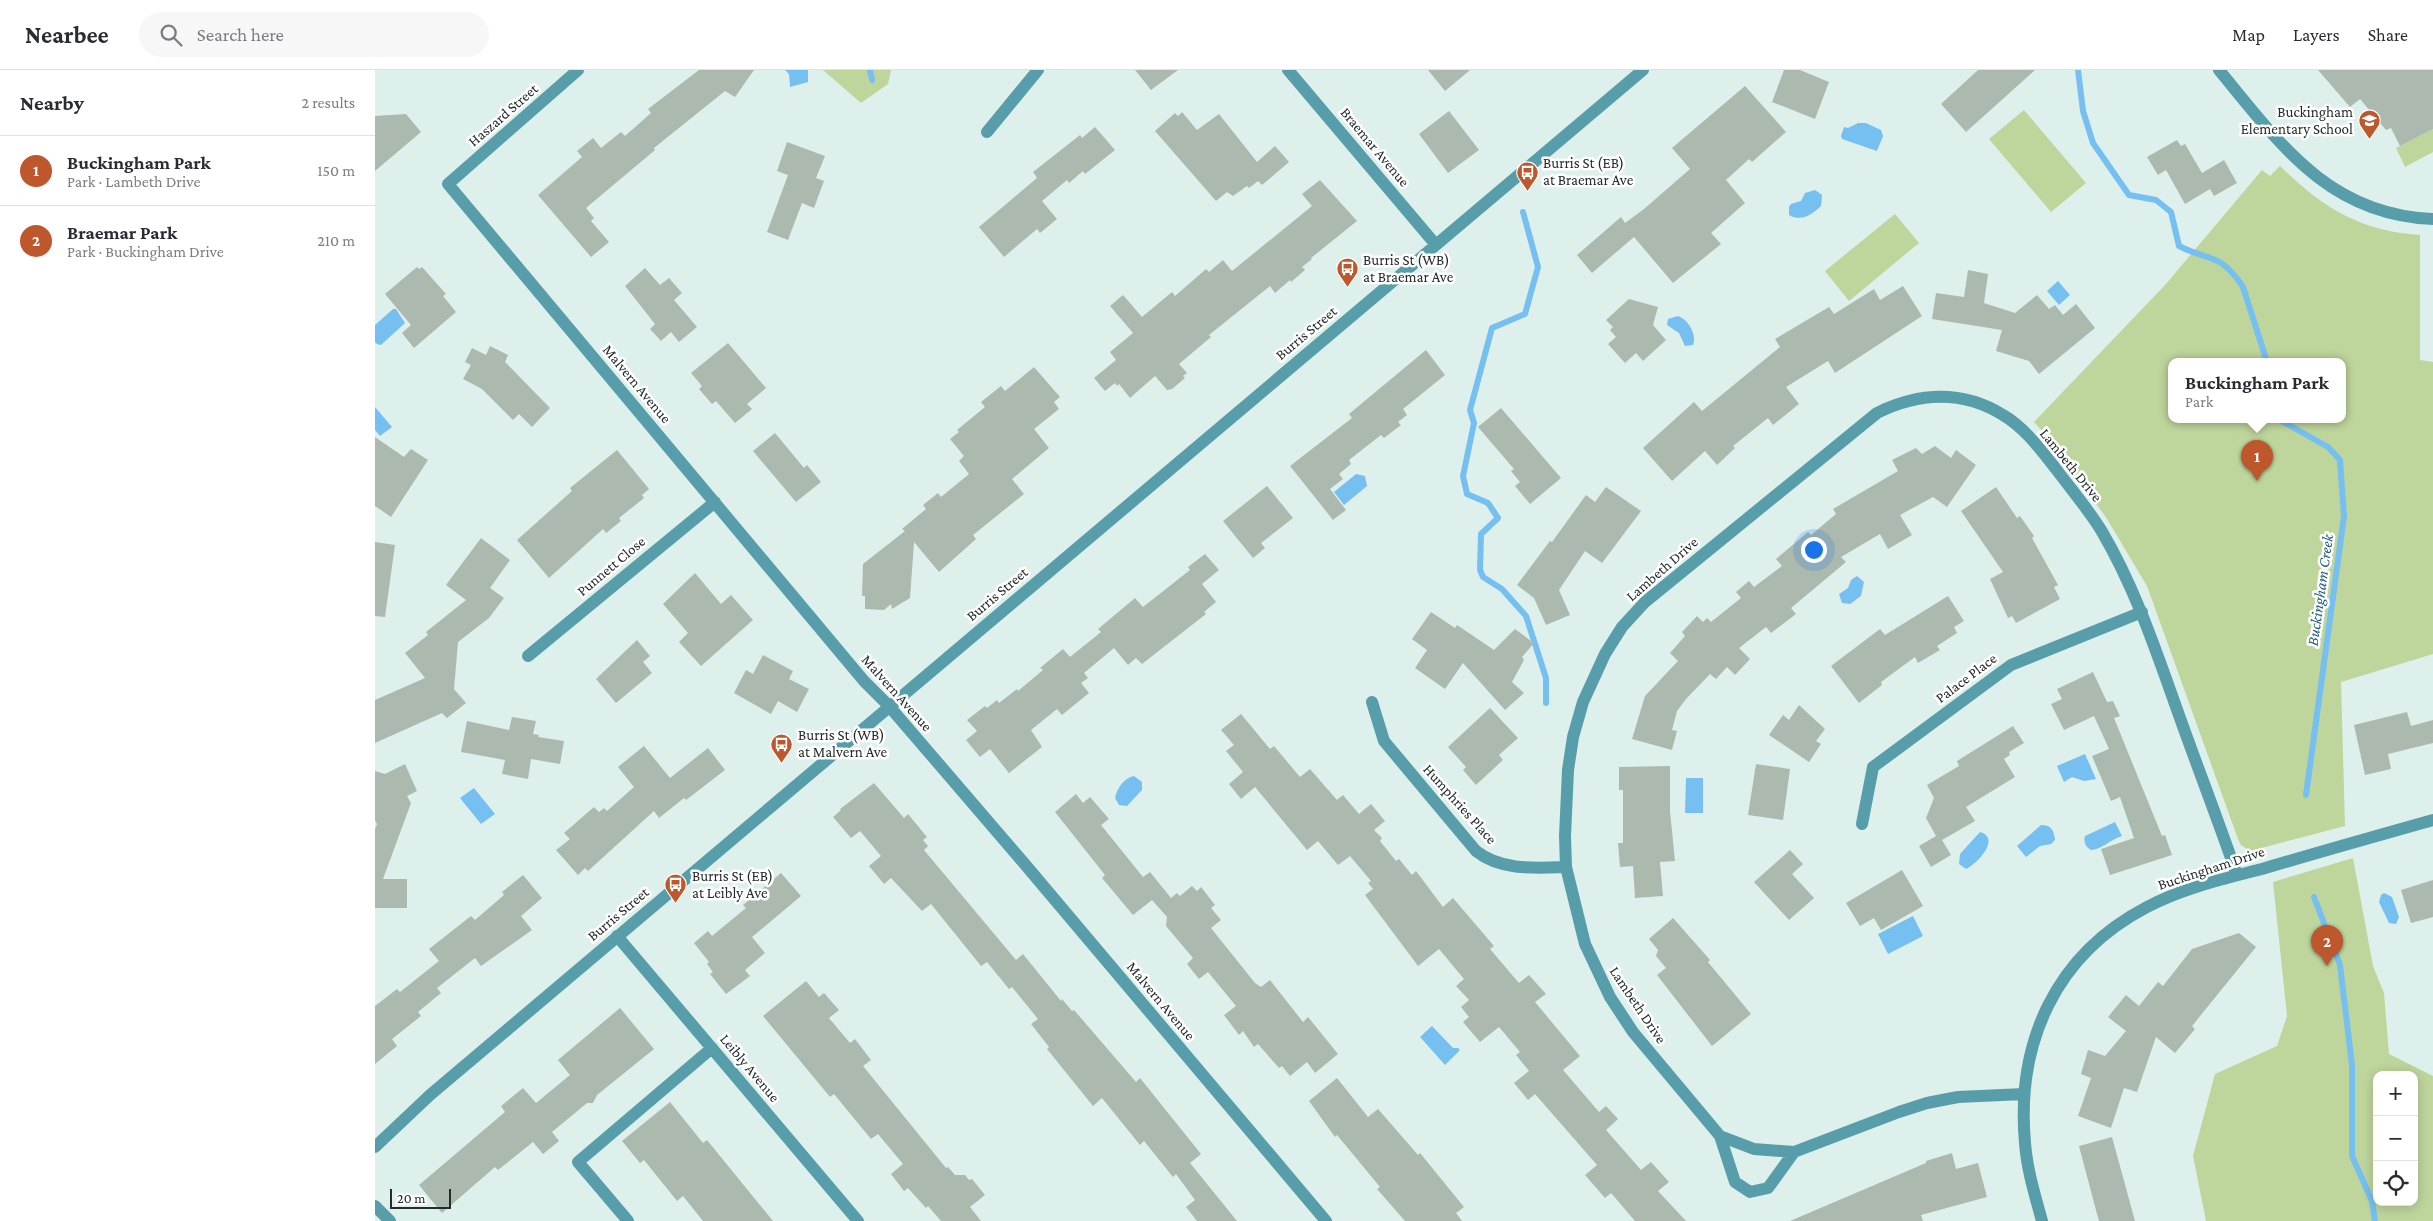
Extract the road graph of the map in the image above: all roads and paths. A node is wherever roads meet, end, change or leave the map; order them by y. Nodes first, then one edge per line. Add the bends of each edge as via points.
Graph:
1 (579, 70) edge
2 (1039, 70) edge
3 (1288, 70) edge
4 (1643, 70) edge
5 (2219, 70) edge
6 (987, 132) dead end
7 (448, 184) joint
8 (2433, 219) edge
9 (1436, 245) junction
10 (715, 502) junction
11 (2142, 612) junction
12 (528, 656) dead end
13 (1372, 702) dead end
14 (889, 706) junction
15 (2433, 820) edge
16 (1862, 824) dead end
17 (1566, 866) junction
18 (2237, 876) junction
19 (617, 936) junction
20 (712, 1048) junction
21 (2024, 1094) junction
22 (1720, 1136) junction
23 (375, 1147) edge
24 (1794, 1152) junction
25 (375, 1206) edge
26 (390, 1221) edge
27 (628, 1221) edge
28 (858, 1221) edge
29 (1327, 1221) edge
30 (2042, 1221) edge

1 - 7 street, Haszard Street
2 - 6 street
3 - 9 street, Braemar Avenue
4 - 9 street, Burris Street
5 - 8 street via 2298,160 2333,188 2357,203 2383,212 2407,218
7 - 10 street, Malvern Avenue
9 - 14 street, Burris Street
10 - 12 street, Punnett Close
10 - 14 street, Malvern Avenue via 864,681
11 - 16 street, Palace Place via 2011,665 1873,767
11 - 17 street, Lambeth Drive via 2099,528 2040,449 2014,423 1979,403 1946,396 1917,398 1890,406 1877,413 1645,602 1622,627 1591,682 1573,737 1567,789
11 - 18 street, Lambeth Drive
13 - 17 street, Humphries Place via 1383,741 1483,857 1502,864 1545,868
14 - 19 street, Burris Street
14 - 29 street, Malvern Avenue
15 - 18 street, Buckingham Drive
17 - 22 street, Lambeth Drive via 1585,944 1610,997 1633,1032
18 - 21 street, Buckingham Drive via 2146,907 2105,934 2089,950 2057,989 2044,1012 2031,1050
19 - 20 street, Leibly Avenue
19 - 23 street, Burris Street via 430,1094
20 - 27 street via 578,1162
20 - 28 street, Leibly Avenue
21 - 24 street, Lambeth Drive via 1959,1097 1927,1104
21 - 30 street, Buckingham Drive via 2025,1145
22 - 24 street, Lambeth Drive via 1754,1149
22 - 24 street via 1735,1182 1750,1192 1768,1188
25 - 26 street

